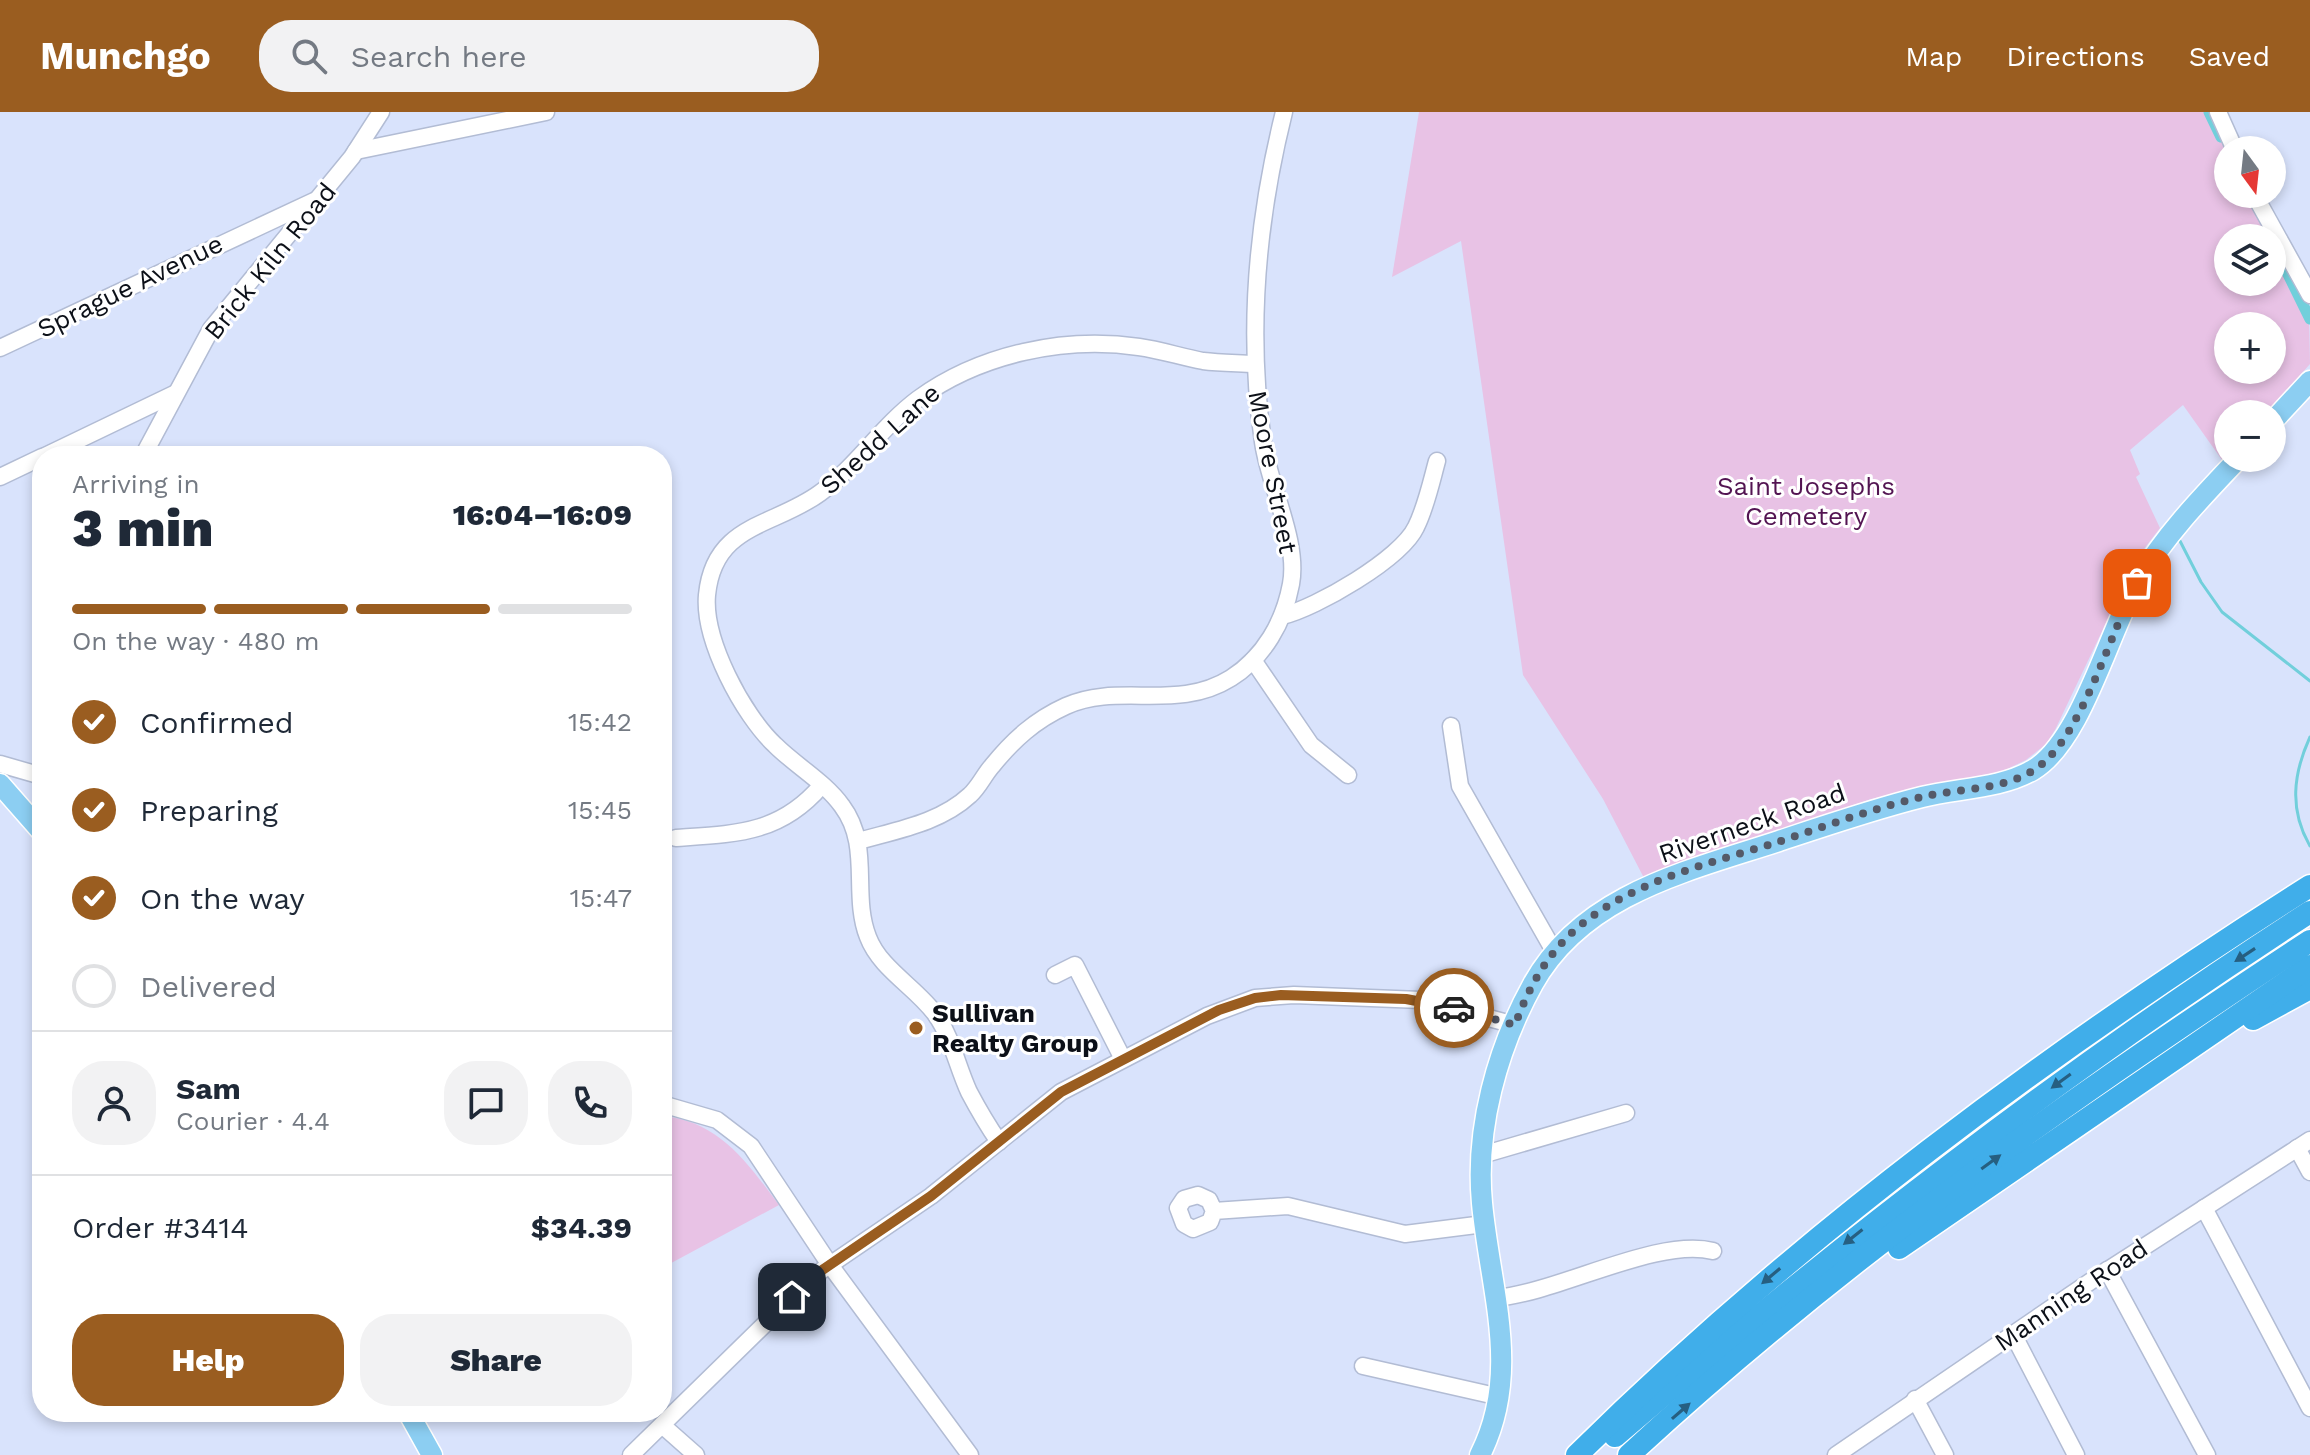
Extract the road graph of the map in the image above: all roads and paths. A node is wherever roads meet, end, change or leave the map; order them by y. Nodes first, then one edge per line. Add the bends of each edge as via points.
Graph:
1 (381, 112) edge
2 (546, 112) edge
3 (1284, 112) edge
4 (2218, 112) edge
5 (2229, 136) edge
6 (356, 151) junction
7 (319, 199) junction
8 (2262, 208) edge
9 (260, 224) junction
10 (274, 252) junction
11 (2310, 295) edge
12 (0, 348) edge
13 (1254, 364) junction
14 (2310, 381) edge
15 (174, 394) junction
16 (2286, 407) edge
17 (66, 446) edge
18 (148, 446) edge
19 (1437, 461) dead end
20 (32, 462) edge
21 (2226, 472) edge
22 (0, 477) edge
23 (1282, 616) junction
24 (1253, 660) junction
25 (1451, 726) dead end
26 (0, 764) edge
27 (32, 773) edge
28 (1348, 775) dead end
29 (0, 784) edge
30 (821, 786) junction
31 (32, 821) edge
32 (676, 838) dead end
33 (859, 841) junction
34 (2310, 869) edge
35 (2310, 886) edge
36 (2310, 912) edge
37 (2310, 941) edge
38 (1554, 951) junction
39 (2310, 966) edge
40 (1055, 975) dead end
41 (2310, 988) edge
42 (2120, 1011) junction
43 (1515, 1025) junction
44 (1123, 1059) junction
45 (2150, 1074) junction
46 (672, 1106) edge
47 (1626, 1113) dead end
48 (999, 1142) junction
49 (2303, 1144) edge
50 (1482, 1155) junction
51 (2310, 1172) edge
52 (2204, 1208) junction
53 (1214, 1211) dead end
54 (1484, 1224) junction
55 (1713, 1251) dead end
56 (830, 1265) junction
57 (2107, 1270) junction
58 (1496, 1298) junction
59 (2013, 1334) junction
60 (1363, 1366) dead end
61 (1732, 1367) junction
62 (1500, 1397) junction
63 (1915, 1399) junction
64 (2310, 1408) edge
65 (672, 1415) edge
66 (414, 1422) edge
67 (665, 1422) edge
68 (662, 1425) junction
69 (432, 1455) edge
70 (631, 1455) edge
71 (696, 1455) edge
72 (970, 1455) edge
73 (1480, 1455) edge
74 (1577, 1455) edge
75 (1593, 1455) edge
76 (1629, 1455) edge
77 (1836, 1455) edge
78 (1945, 1455) edge
79 (2076, 1455) edge
80 (2207, 1455) edge

1 - 6 street, Brick Kiln Road
2 - 6 street
3 - 13 street, Moore Street via 1259,246
4 - 5 street
6 - 7 street, Brick Kiln Road
7 - 9 street, Sprague Avenue
7 - 10 street, Brick Kiln Road
8 - 11 street
9 - 10 street
9 - 12 street, Sprague Avenue
10 - 15 street, Brick Kiln Road via 211,329
13 - 23 street, Moore Street via 1263,447 1291,547 1292,581
13 - 30 street, Shedd Lane via 1204,361 1138,346 1077,344 983,363 914,402 819,495 737,535 716,560 707,596 712,632 744,705 772,743
14 - 16 main road
15 - 17 street
15 - 18 street, Brick Kiln Road
19 - 23 street via 1415,530 1400,548 1339,591
20 - 22 street
21 - 38 main road, Riverneck Road via 2148,565 2071,727 2042,765 2001,783 1854,816 1669,878 1593,916
23 - 24 street, Moore Street
24 - 28 street via 1311,745
24 - 33 street, Moore Street via 1195,694 1110,695 1071,704 1016,738 972,794 948,811
25 - 38 street via 1460,786
26 - 27 street
29 - 31 main road
30 - 32 street via 802,807 769,825 734,835
30 - 33 street, Shedd Lane via 842,806
33 - 48 street, Shedd Lane via 869,939 936,1015 968,1090
34 - 42 highway
35 - 42 highway
36 -> 75 highway via 1968,1149 1783,1293
61 -> 37 highway via 2014,1144
38 - 43 main road, Riverneck Road
39 - 45 highway
40 - 44 street via 1075,965
41 - 45 highway via 2185,1061
42 -> 74 highway via 1826,1230 1687,1349
43 - 44 street via 1421,1000 1281,995 1231,1005
43 - 50 main road, Riverneck Road via 1486,1108
44 - 48 street via 1061,1092
45 - 61 highway
46 - 56 street via 702,1114 740,1136 761,1159
47 - 50 street
48 - 56 street
49 - 51 street
49 - 52 street, Manning Road
50 - 54 main road, Riverneck Road
52 - 57 street, Manning Road
52 - 64 street
53 - 54 street via 1288,1206 1405,1234
54 - 58 main road, Riverneck Road
55 - 58 street via 1674,1250 1538,1292
56 - 65 street
56 - 72 street
57 - 59 street, Manning Road
57 - 80 street
58 - 62 main road, Riverneck Road via 1503,1344
59 - 63 street, Manning Road
59 - 79 street
60 - 62 street
76 -> 61 highway
62 - 73 main road, Riverneck Road
63 - 77 street, Manning Road
63 - 78 street
66 - 69 main road
67 - 68 street
68 - 70 street
68 - 71 street

